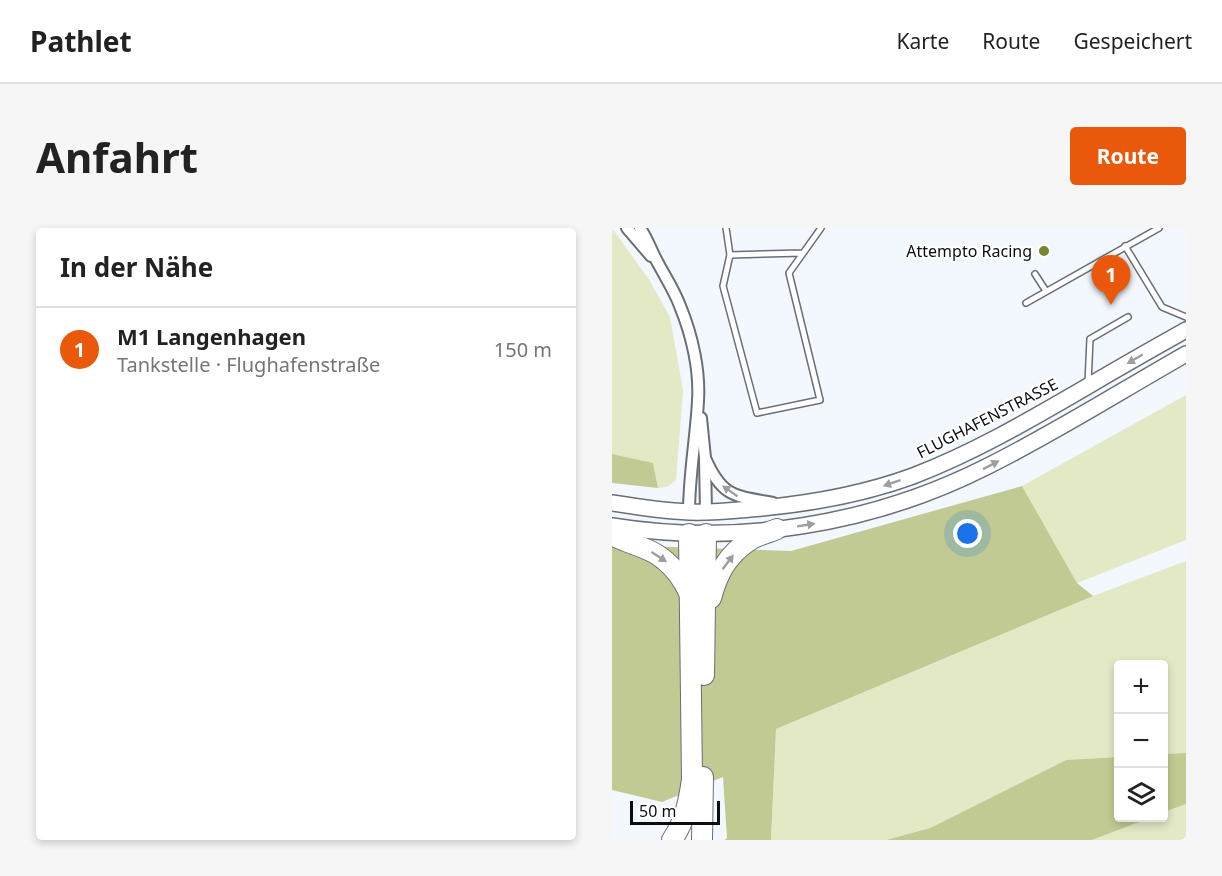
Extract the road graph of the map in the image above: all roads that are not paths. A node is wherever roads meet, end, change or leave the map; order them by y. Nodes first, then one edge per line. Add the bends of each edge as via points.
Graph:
1 (627, 228) edge
2 (640, 228) edge
3 (726, 228) edge
4 (821, 228) edge
5 (1159, 228) edge
6 (1125, 246) junction
7 (803, 253) junction
8 (730, 255) junction
9 (658, 263) junction
10 (1035, 274) dead end
11 (1046, 291) junction
12 (1157, 300) junction
13 (1026, 303) dead end
14 (1149, 305) dead end
15 (1128, 317) dead end
16 (1186, 317) edge
17 (1186, 330) edge
18 (1186, 354) edge
19 (1088, 386) junction
20 (698, 400) junction
21 (705, 458) junction
22 (612, 503) edge
23 (806, 503) junction
24 (689, 512) junction
25 (706, 512) junction
26 (612, 526) edge
27 (777, 529) junction
28 (698, 534) junction
29 (612, 535) edge
30 (691, 596) junction
31 (705, 636) junction
32 (672, 840) edge
33 (702, 840) edge

1 - 9 street
2 - 9 street
3 - 8 lane
4 - 7 lane
5 - 6 lane
6 - 11 lane
6 - 12 lane
7 - 8 lane
7 - 8 lane via 789,273 820,400 758,413 723,286
9 - 20 street via 680,306 691,339
10 - 11 lane
11 - 13 lane
12 - 14 lane
12 - 16 lane via 1162,307
15 - 19 lane via 1090,339
17 -> 19 main road, FLUGHAFENSTRASSE
27 -> 18 main road via 859,514 953,482 1014,453
19 -> 23 main road, FLUGHAFENSTRASSE via 1006,433 914,475 854,494
20 - 21 street
20 - 24 street
23 -> 21 street via 774,503 733,495 712,473
21 - 25 street
22 - 24 main road, FLUGHAFENSTRASSE
23 - 25 main road, FLUGHAFENSTRASSE
24 - 25 main road, FLUGHAFENSTRASSE
24 - 28 main road
25 - 28 main road
26 - 28 main road
27 - 28 main road
31 -> 27 highway via 709,605 726,562 751,539
28 - 30 highway
28 - 31 highway
29 -> 30 highway via 667,562
30 - 32 highway via 692,779 689,802
31 - 33 highway

